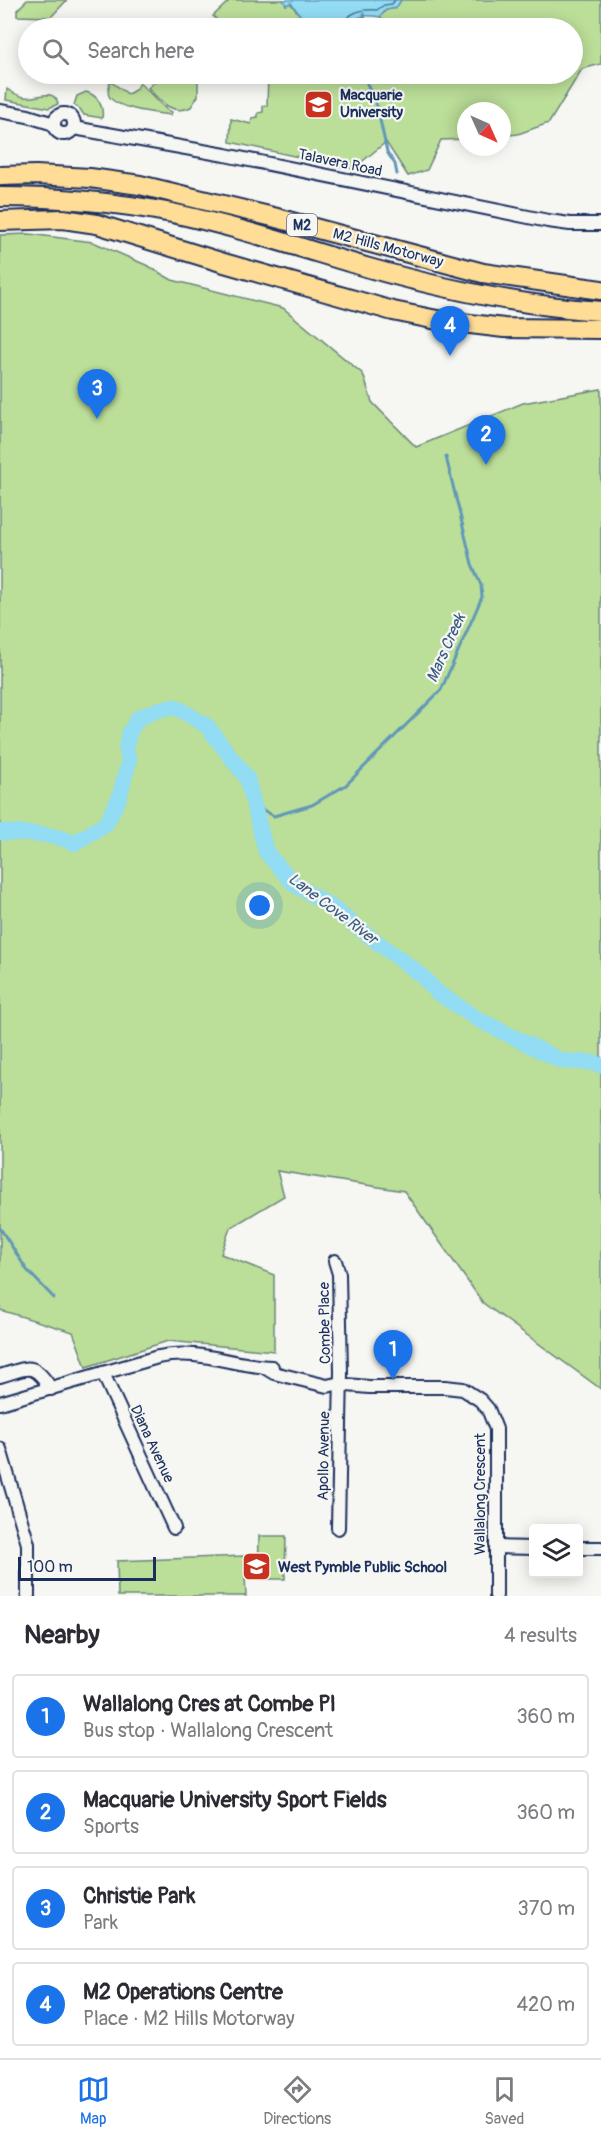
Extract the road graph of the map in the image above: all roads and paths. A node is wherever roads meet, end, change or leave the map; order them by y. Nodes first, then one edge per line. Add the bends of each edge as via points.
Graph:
1 (0, 111) edge
2 (0, 176) edge
3 (0, 198) edge
4 (0, 221) edge
5 (601, 224) edge
6 (601, 290) edge
7 (601, 311) edge
8 (601, 329) edge
9 (335, 1261) dead end
10 (103, 1373) junction
11 (0, 1376) edge
12 (338, 1384) junction
13 (51, 1389) junction
14 (0, 1403) edge
15 (0, 1449) edge
16 (174, 1527) dead end
17 (338, 1528) dead end
18 (496, 1548) junction
19 (529, 1548) edge
20 (583, 1548) edge
21 (601, 1548) edge
22 (28, 1596) edge
23 (496, 1596) edge

1 - 5 street, Talavera Road via 54,124 64,114 72,118 74,128 548,221
2 - 6 highway, M2 Hills Motorway / M2 via 90,178 140,186 483,273
3 - 7 highway, M2 Hills Motorway / M2 via 81,200 172,214 495,298
4 - 8 highway via 63,219 97,224 351,300 437,320 504,328
9 - 12 street, Combe Place via 339,1275
10 - 12 street, Wallalong Crescent via 178,1353 276,1367 330,1378
10 - 13 street, Wallalong Crescent
10 - 16 street, Diana Avenue
11 - 13 street via 31,1368 44,1377
12 - 17 street, Apollo Avenue
12 - 18 street, Wallalong Crescent via 454,1387 480,1400 496,1429
13 - 14 street, Wallalong Crescent
15 - 22 street via 28,1544
18 - 19 street
18 - 23 street, Wallalong Crescent
20 - 21 street

